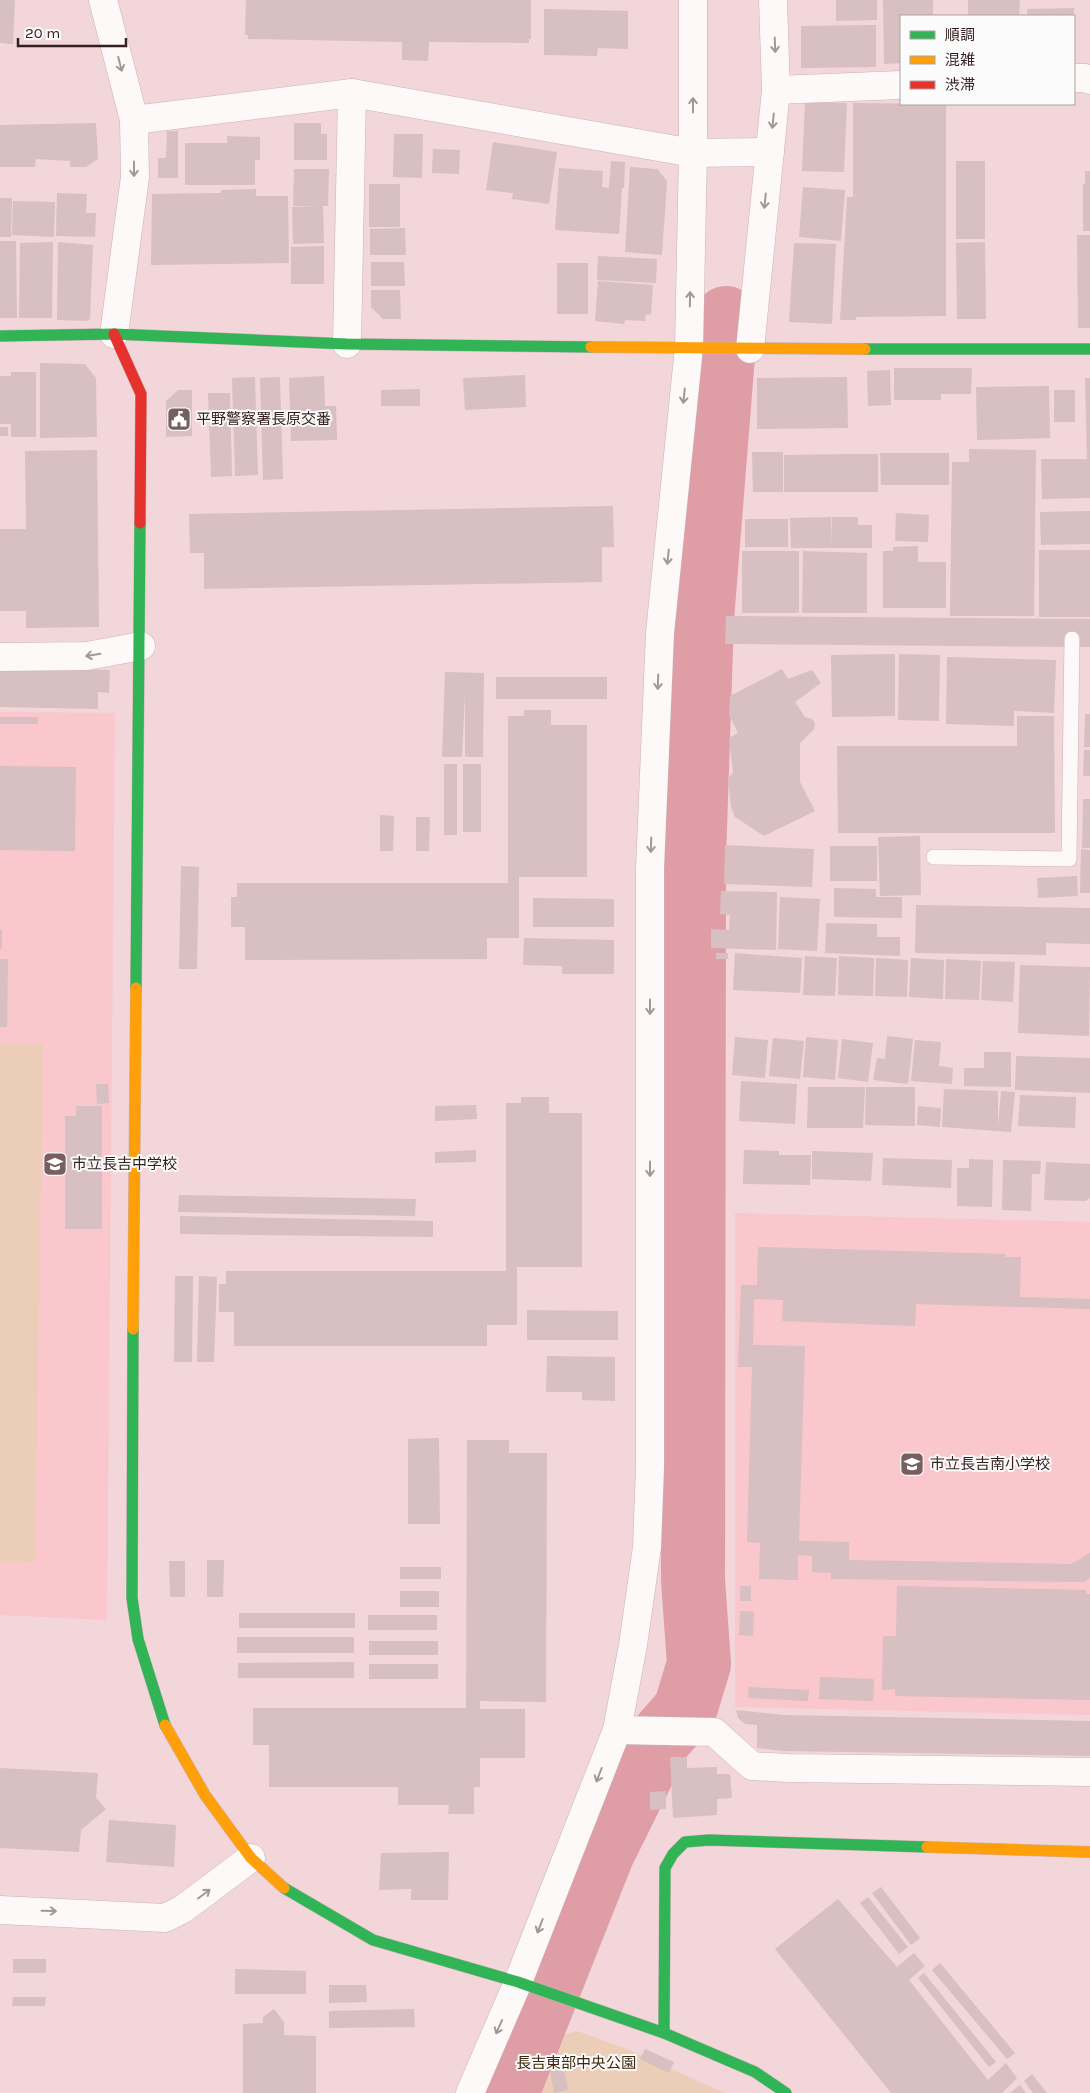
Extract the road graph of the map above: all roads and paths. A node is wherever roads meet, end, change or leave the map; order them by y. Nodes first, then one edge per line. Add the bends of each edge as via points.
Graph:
1 (103, 0) edge
2 (692, 0) edge
3 (774, 0) edge
4 (1075, 78) edge
5 (1090, 80) edge
6 (900, 85) edge
7 (776, 90) junction
8 (352, 93) junction
9 (134, 120) junction
10 (770, 152) junction
11 (693, 153) junction
12 (114, 334) junction
13 (0, 336) edge
14 (347, 344) junction
15 (689, 347) junction
16 (750, 348) junction
17 (1090, 349) edge
18 (1072, 639) dead end
19 (140, 646) junction
20 (0, 657) edge
21 (934, 856) dead end
22 (617, 1730) junction
23 (1090, 1772) edge
24 (1090, 1852) edge
25 (251, 1858) junction
26 (0, 1910) edge
27 (518, 1982) junction
28 (664, 2032) junction
29 (470, 2093) edge
30 (786, 2093) edge

1 -> 9 street
11 -> 2 street
3 -> 7 street
4 - 5 street
6 - 7 street
7 -> 10 street
8 - 9 street
8 - 11 street
8 - 14 street
9 -> 12 street via 135,177
10 - 11 street
10 -> 16 street
15 -> 11 street
12 - 13 street
12 - 14 street
12 - 19 street via 141,394
14 - 15 street
15 - 16 street
15 -> 22 street via 660,634 650,868 650,1467 647,1547
16 - 17 street
18 - 21 lane via 1069,860
19 -> 20 street via 87,656
19 - 25 street via 132,1598 138,1639 165,1726 205,1795
22 - 23 street via 714,1732 752,1766
22 -> 27 street
24 - 28 street via 709,1840 685,1842 665,1868
26 -> 25 street via 165,1918 183,1909
25 - 27 street via 282,1887 373,1940
27 - 28 street
27 -> 29 street
28 - 30 street via 755,2072

